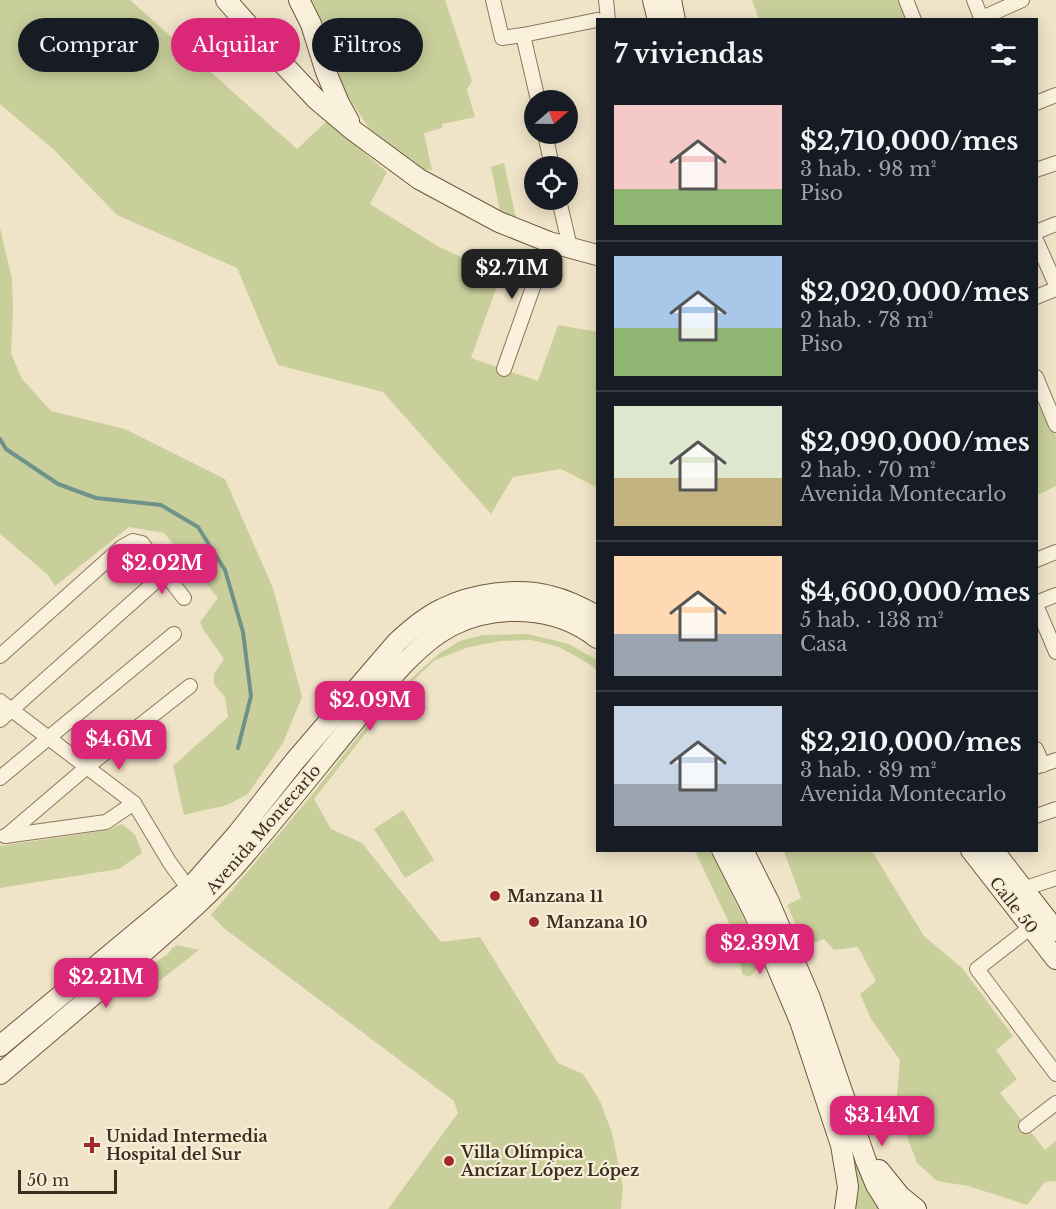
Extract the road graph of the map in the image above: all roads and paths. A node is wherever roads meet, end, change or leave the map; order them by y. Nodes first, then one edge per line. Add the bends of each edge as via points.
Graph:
1 (226, 0) edge
2 (299, 0) edge
3 (493, 0) edge
4 (606, 0) edge
5 (653, 0) edge
6 (671, 0) edge
7 (906, 0) edge
8 (974, 0) edge
9 (1022, 0) edge
10 (602, 18) edge
11 (658, 18) edge
12 (675, 18) edge
13 (913, 18) edge
14 (982, 18) edge
15 (984, 18) edge
16 (596, 20) edge
17 (524, 35) junction
18 (536, 90) edge
19 (1056, 95) edge
20 (1038, 102) edge
21 (354, 131) junction
22 (1056, 162) edge
23 (1038, 169) edge
24 (561, 210) edge
25 (1056, 224) edge
26 (1038, 231) edge
27 (549, 242) junction
28 (1038, 245) edge
29 (570, 247) junction
30 (596, 255) edge
31 (1056, 287) edge
32 (1038, 296) edge
33 (504, 369) dead end
34 (1038, 382) edge
35 (1056, 425) edge
36 (1056, 552) edge
37 (1038, 559) edge
38 (165, 573) junction
39 (1056, 596) edge
40 (184, 598) dead end
41 (1038, 603) edge
42 (1038, 609) edge
43 (596, 615) edge
44 (174, 634) dead end
45 (596, 637) edge
46 (1056, 652) edge
47 (0, 656) edge
48 (190, 686) dead end
49 (0, 701) edge
50 (12, 710) junction
51 (0, 720) edge
52 (49, 738) junction
53 (87, 767) junction
54 (0, 778) edge
55 (134, 802) junction
56 (1056, 809) edge
57 (1038, 815) edge
58 (3, 837) edge
59 (723, 852) edge
60 (745, 852) edge
61 (973, 852) edge
62 (995, 852) edge
63 (1056, 878) edge
64 (189, 889) junction
65 (1023, 889) junction
66 (1031, 927) junction
67 (1056, 931) edge
68 (1056, 959) edge
69 (0, 1046) edge
70 (0, 1074) edge
71 (1056, 1074) edge
72 (845, 1099) junction
73 (1056, 1103) edge
74 (1026, 1126) dead end
75 (845, 1209) edge
76 (891, 1209) edge
77 (916, 1209) edge

1 - 21 main road via 316,99
2 - 21 main road
3 - 17 street via 502,38
4 - 10 street
5 - 11 main road
6 - 12 main road
7 - 13 street
8 - 14 street
9 - 15 street
16 - 17 street
17 - 18 street
19 - 20 street
21 - 27 main road via 419,179 499,222
22 - 23 street
24 - 29 street
25 - 26 street
27 - 29 main road
27 - 33 street
28 - 31 street
29 - 30 main road
31 - 32 street
34 - 35 street
36 - 37 street
38 - 40 street
38 - 47 street via 142,543 129,543
38 - 50 street
39 - 41 street
42 - 46 street
43 - 64 main road, Avenida Montecarlo via 550,596 526,592 470,597 415,626 316,736
44 - 52 street
45 - 70 main road, Avenida Montecarlo via 570,622 523,610 478,615 430,638 387,683 233,868 187,915
48 - 53 street
49 - 50 street
50 - 51 street
50 - 52 street
52 - 53 street
52 - 54 street
53 - 55 street
53 - 58 street
55 - 58 street via 106,822
55 - 64 street
56 - 57 street
59 - 75 main road via 800,1021 841,1145 848,1187
60 - 72 main road via 810,998
61 - 66 main road, Calle 50
62 - 65 main road, Calle 50
63 - 65 street
64 - 69 main road, Avenida Montecarlo
65 - 67 main road, Calle 50
66 - 68 main road, Calle 50
66 - 71 street via 977,969
72 - 76 main road via 873,1177
72 - 77 main road via 881,1174
73 - 74 street

